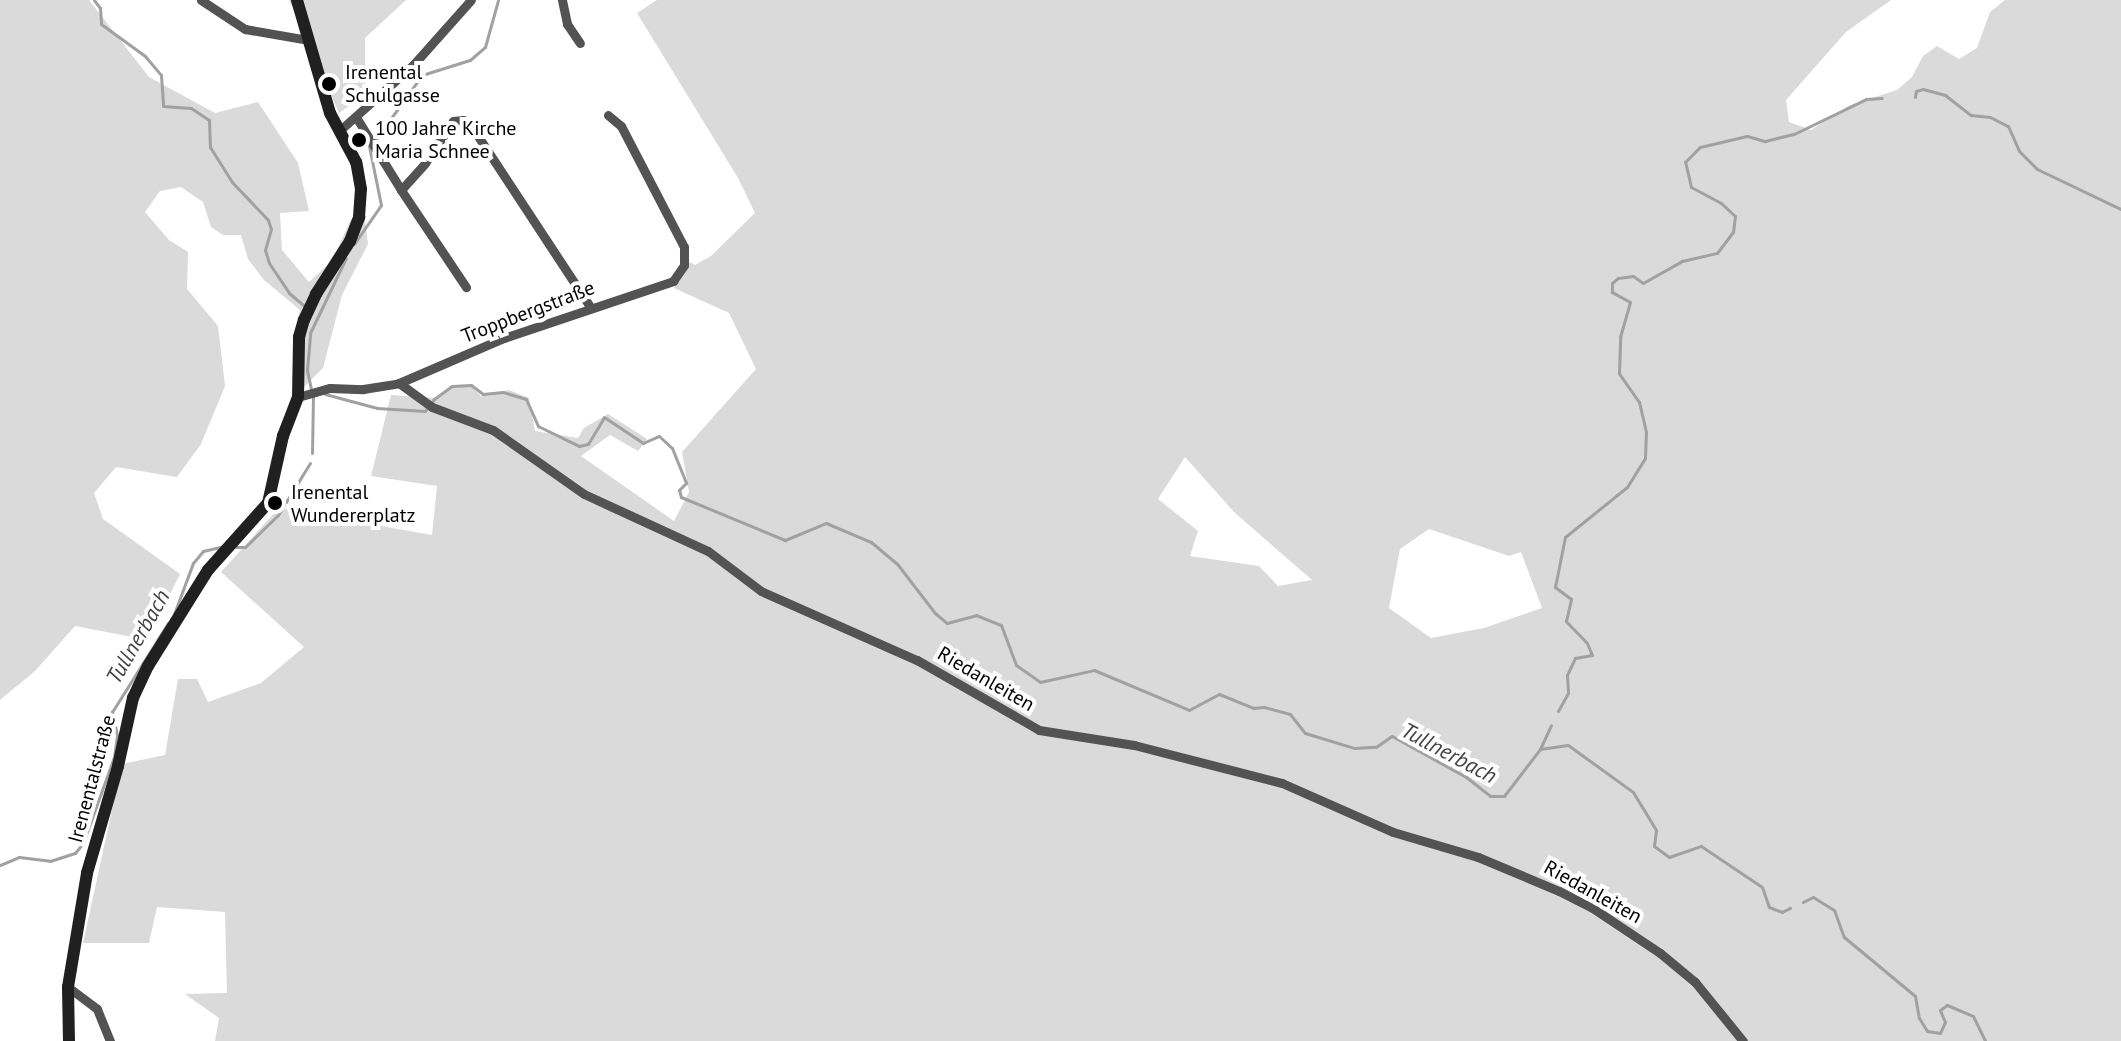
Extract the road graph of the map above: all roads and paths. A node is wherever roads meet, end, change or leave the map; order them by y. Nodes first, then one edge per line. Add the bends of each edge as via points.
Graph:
1 (201, 0) edge
2 (297, 0) edge
3 (471, 0) edge
4 (562, 0) edge
5 (309, 40) junction
6 (580, 43) dead end
7 (608, 115) dead end
8 (356, 117) junction
9 (339, 131) junction
10 (401, 190) junction
11 (466, 287) dead end
12 (590, 307) junction
13 (399, 383) junction
14 (302, 396) junction
15 (68, 987) junction
16 (69, 1041) edge
17 (110, 1041) edge
18 (1743, 1041) edge

1 - 5 street via 245,29
2 - 5 street
3 - 8 street via 431,47
4 - 6 street via 567,24
5 - 9 street
7 - 12 street, Troppbergstraße via 621,126 684,247 684,265 673,281
8 - 9 street
8 - 10 street
9 - 14 street via 356,162 359,217 299,337
10 - 11 street
10 - 12 street via 453,121 463,120
12 - 13 street, Troppbergstraße
13 - 14 street
13 - 18 street, Riedanleiten via 428,405 493,430 584,494 708,551 761,591 917,660 1039,730 1134,745 1282,783 1393,832 1478,857 1559,891 1660,953 1695,982
14 - 15 street, Irenentalstraße via 283,436 268,503 223,551 133,698 87,873
15 - 16 street, Irenentalstraße
15 - 17 street via 97,1009

